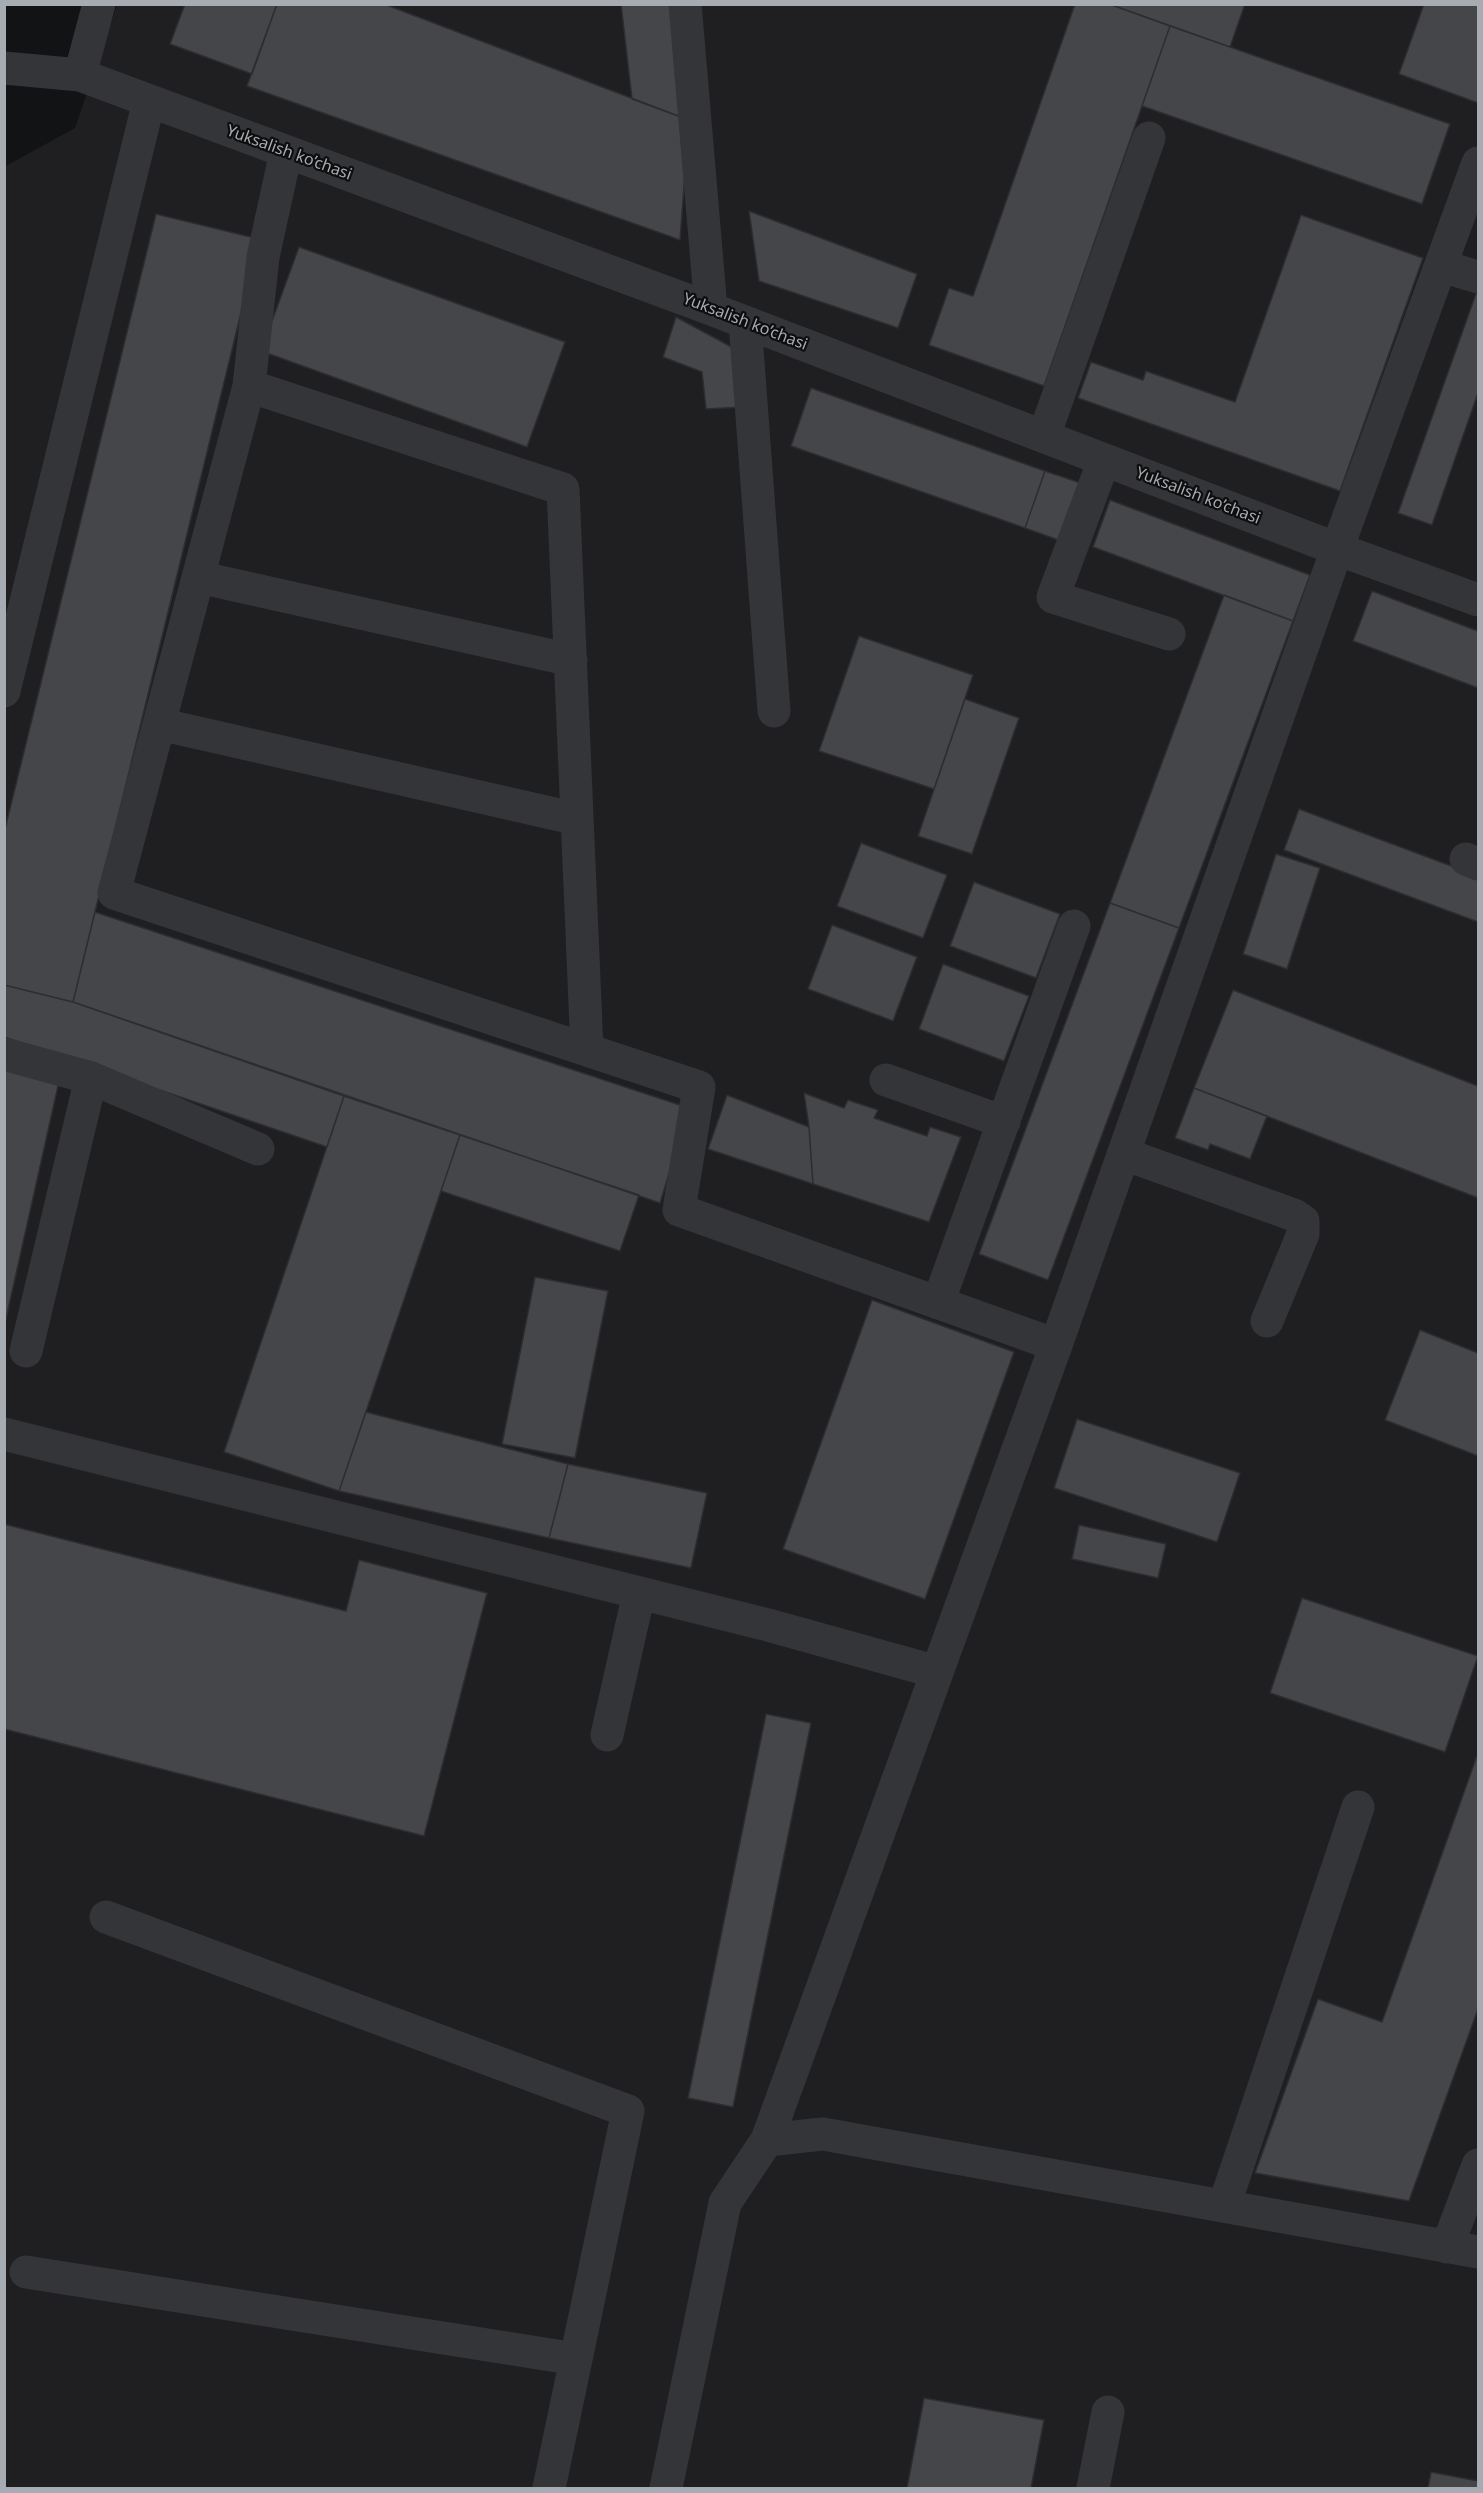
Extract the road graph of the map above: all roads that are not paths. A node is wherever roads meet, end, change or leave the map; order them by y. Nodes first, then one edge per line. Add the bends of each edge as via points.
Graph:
1 (99, 4) edge
2 (685, 4) edge
3 (4, 68) edge
4 (80, 75) junction
5 (149, 101) junction
6 (1149, 138) dead end
7 (286, 152) junction
8 (1479, 163) edge
9 (1441, 266) junction
10 (1479, 277) edge
11 (711, 309) junction
12 (745, 322) junction
13 (249, 386) junction
14 (1044, 436) junction
15 (1104, 460) junction
16 (1337, 549) junction
17 (198, 577) junction
18 (1479, 600) edge
19 (1168, 634) dead end
20 (571, 660) junction
21 (4, 691) edge
22 (774, 711) dead end
23 (159, 724) junction
24 (577, 819) junction
25 (1074, 926) dead end
26 (586, 1050) junction
27 (4, 1054) edge
28 (91, 1078) junction
29 (886, 1080) dead end
30 (1004, 1122) junction
31 (258, 1149) dead end
32 (1124, 1154) junction
33 (938, 1304) junction
34 (1267, 1321) dead end
35 (1056, 1345) junction
36 (26, 1351) dead end
37 (4, 1434) edge
38 (639, 1593) junction
39 (937, 1672) junction
40 (607, 1735) dead end
41 (1358, 1808) dead end
42 (106, 1917) dead end
43 (767, 2140) junction
44 (1479, 2164) edge
45 (1224, 2206) junction
46 (1447, 2247) junction
47 (1479, 2252) edge
48 (26, 2272) dead end
49 (576, 2359) junction
50 (1108, 2412) dead end
51 (549, 2488) edge
52 (666, 2488) edge
53 (1093, 2488) edge

1 - 4 street
2 - 11 street
3 - 4 street, Yuksalish ko’chasi
4 - 5 street, Yuksalish ko’chasi
5 - 7 street, Yuksalish ko’chasi
5 - 21 street
6 - 14 street
7 - 11 street, Yuksalish ko’chasi
7 - 13 street via 263,257
8 - 9 street
9 - 10 street
9 - 16 street
11 - 12 street, Yuksalish ko’chasi
12 - 14 street, Yuksalish ko’chasi
12 - 22 street
13 - 17 street
13 - 20 street via 563,489
14 - 15 street, Yuksalish ko’chasi
15 - 16 street, Yuksalish ko’chasi
15 - 19 street via 1053,597
16 - 18 street, Yuksalish ko’chasi
16 - 32 street
17 - 20 street
17 - 23 street
20 - 24 street
23 - 24 street
23 - 26 street via 114,893
24 - 26 street
25 - 30 street
26 - 33 street via 699,1087 679,1210
27 - 28 street
28 - 31 street
28 - 36 street
29 - 30 street
30 - 33 street
32 - 34 street via 1304,1221 1303,1234
32 - 35 street
33 - 35 street
35 - 39 street
37 - 38 street
38 - 39 street
38 - 40 street
39 - 43 street
41 - 45 street
42 - 49 street via 628,2111
43 - 45 street via 823,2134
43 - 52 street via 725,2203
44 - 46 street
45 - 46 street
46 - 47 street
48 - 49 street
49 - 51 street
50 - 53 street

